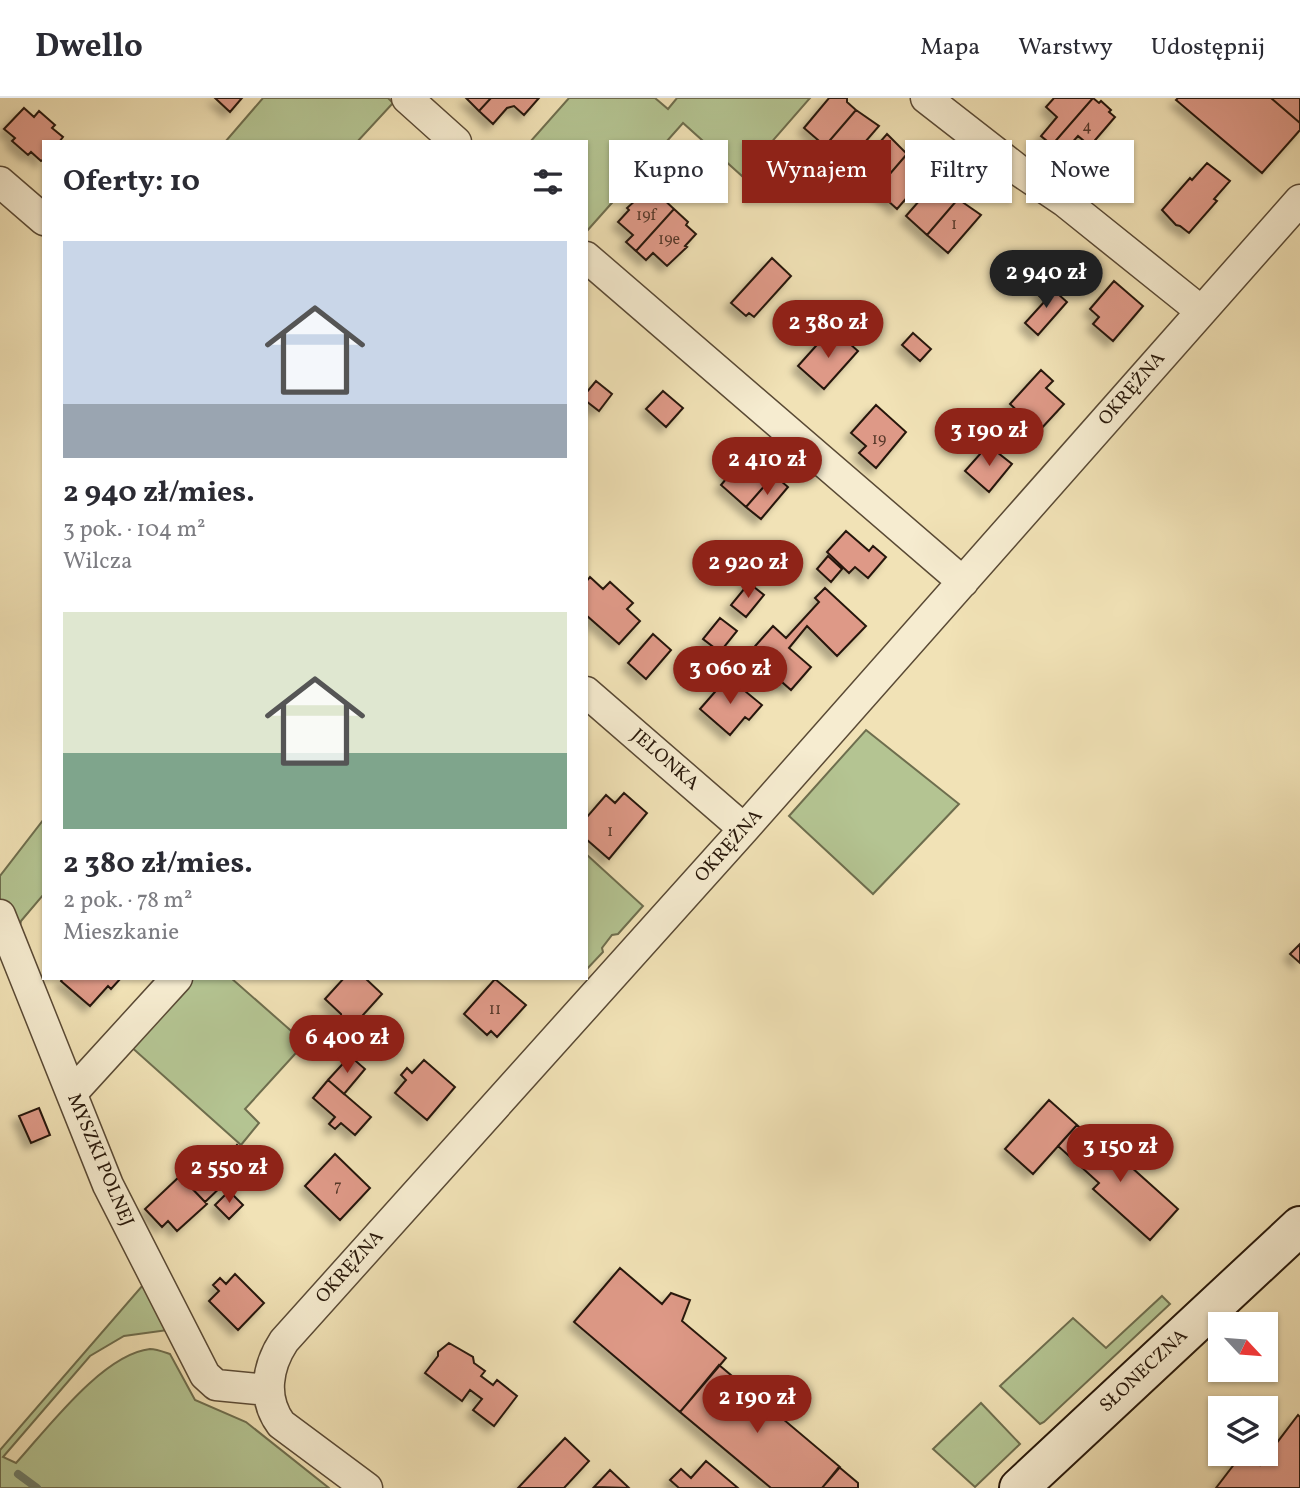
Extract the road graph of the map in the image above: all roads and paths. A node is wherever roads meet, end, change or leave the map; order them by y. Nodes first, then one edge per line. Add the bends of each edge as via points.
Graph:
1 (407, 98) edge
2 (926, 98) edge
3 (454, 140) edge
4 (0, 182) edge
5 (1300, 200) edge
6 (42, 218) edge
7 (588, 259) edge
8 (1201, 311) junction
9 (963, 582) junction
10 (588, 694) edge
11 (744, 829) junction
12 (0, 915) edge
13 (175, 980) edge
14 (72, 1093) junction
15 (1300, 1226) edge
16 (268, 1390) junction
17 (367, 1488) edge
18 (1019, 1488) edge

1 - 3 street
2 - 8 street
4 - 6 street
5 - 8 street, OKRĘŻNA
7 - 9 street
8 - 9 street, OKRĘŻNA
9 - 11 street, OKRĘŻNA
10 - 11 street, JELONKA
11 - 16 street, OKRĘŻNA via 284,1341 274,1356
12 - 14 street, MYSZKI POLNEJ
13 - 14 street
14 - 16 street, MYSZKI POLNEJ via 108,1185 205,1375 216,1385
15 - 18 main road, SŁONECZNA
16 - 17 street via 281,1424

